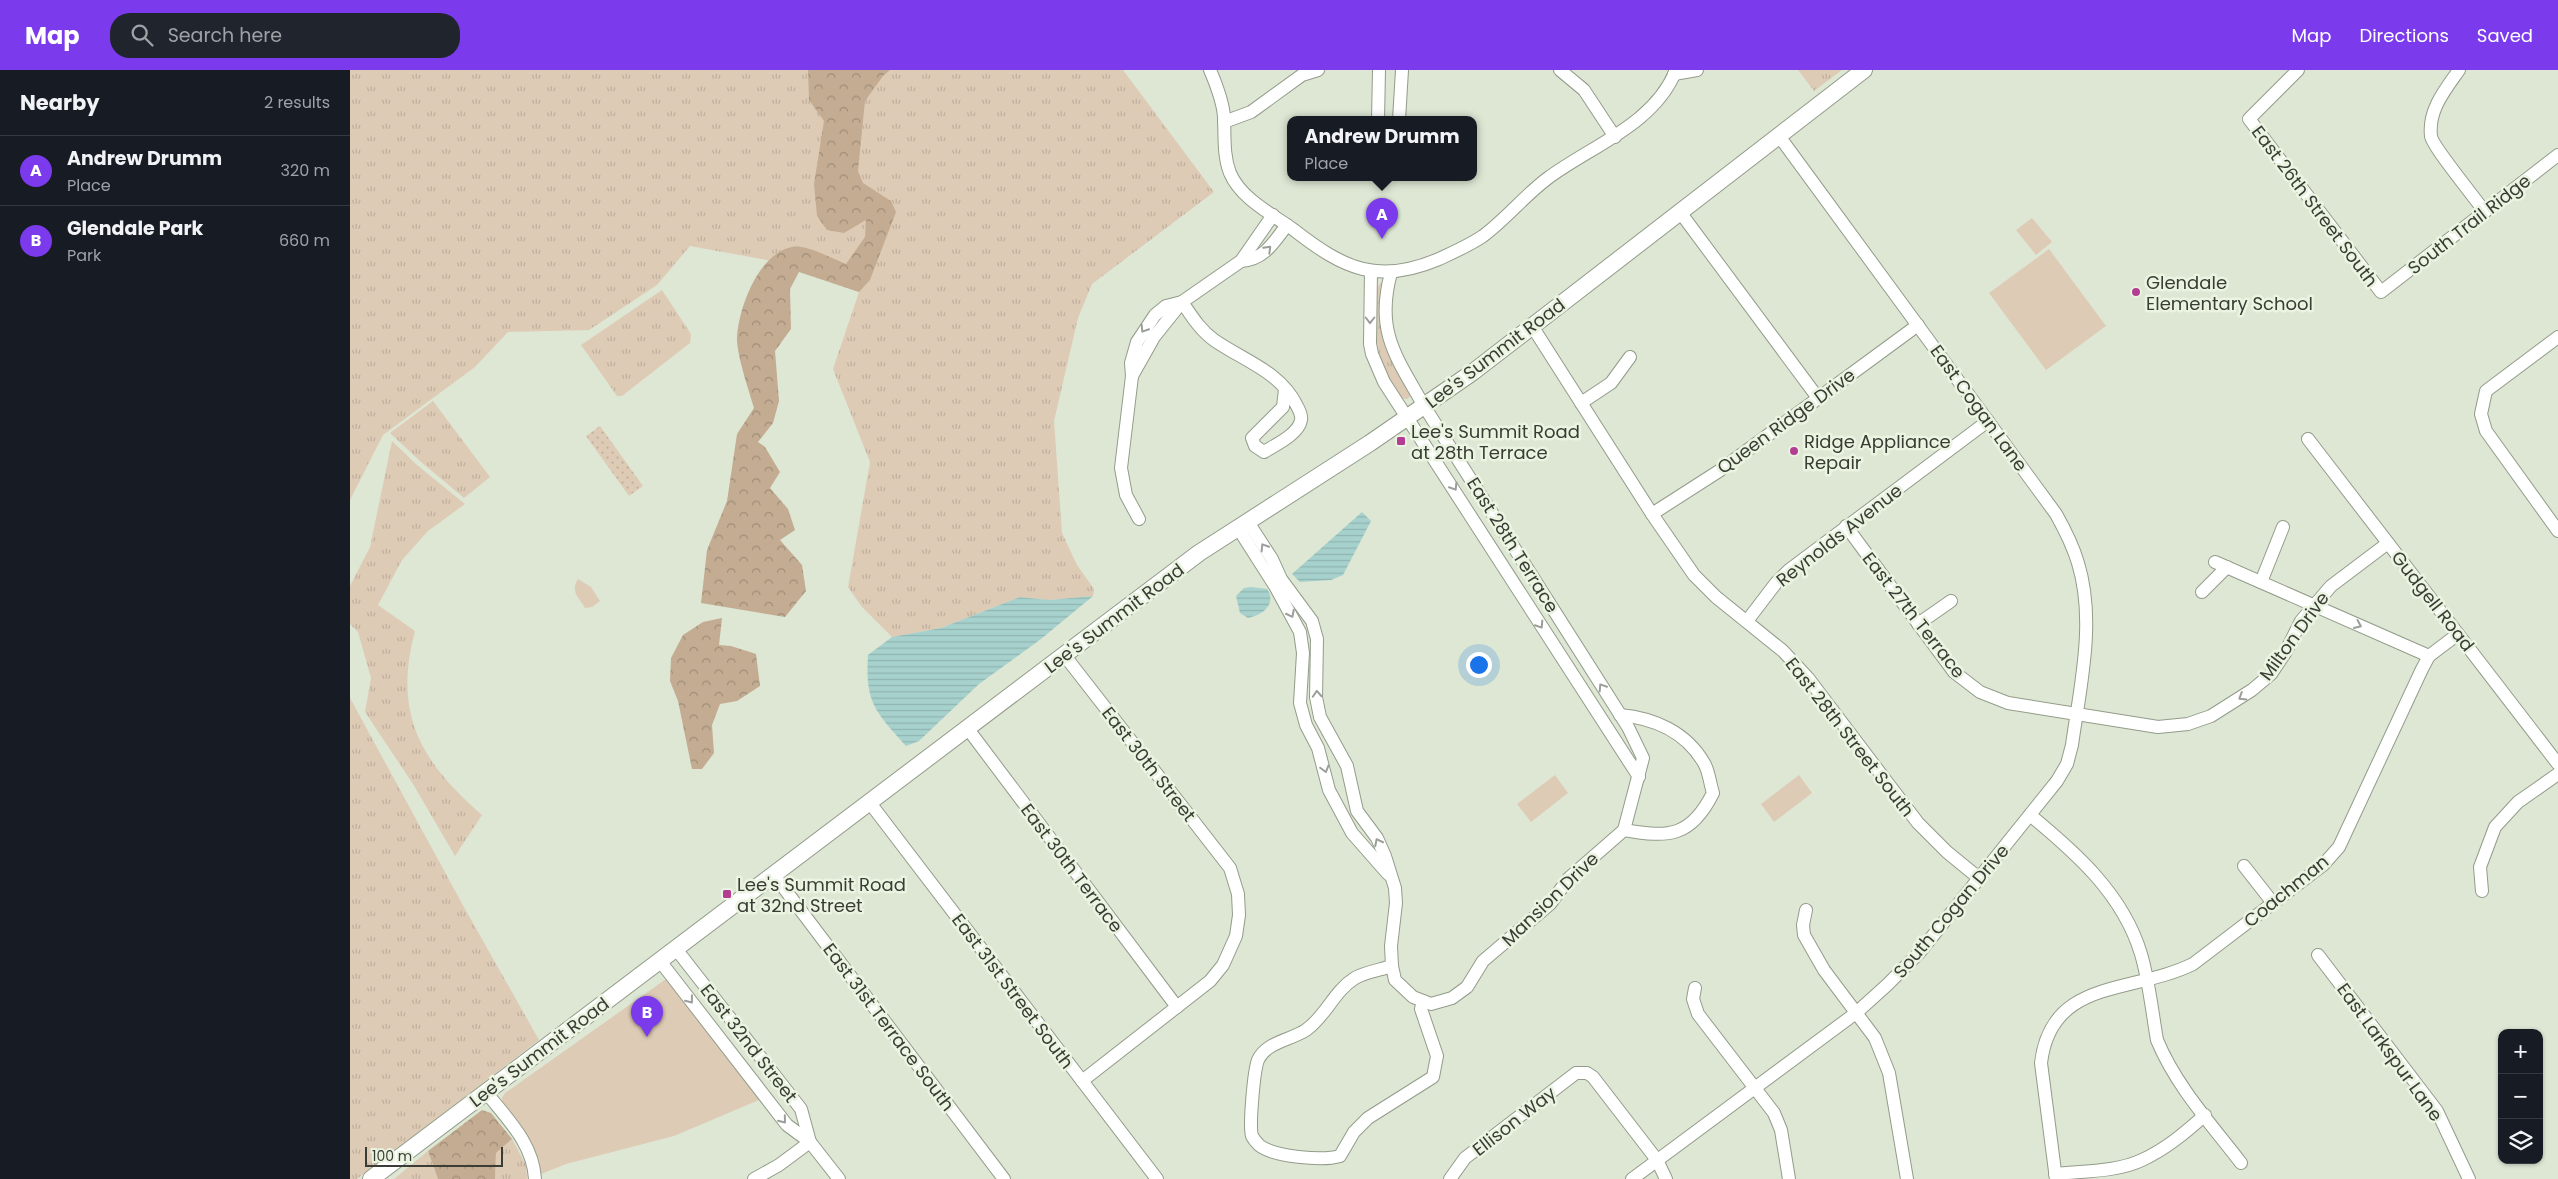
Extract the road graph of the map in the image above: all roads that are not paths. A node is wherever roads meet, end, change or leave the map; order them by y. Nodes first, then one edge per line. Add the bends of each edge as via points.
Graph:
1 (1210, 70) edge
2 (1318, 70) edge
3 (1379, 70) edge
4 (1401, 70) edge
5 (1408, 70) edge
6 (1560, 70) edge
7 (1697, 70) edge
8 (1864, 70) edge
9 (2298, 70) edge
10 (2459, 70) edge
11 (1675, 72) edge
12 (1378, 116) edge
13 (1399, 116) edge
14 (1224, 122) junction
15 (1615, 136) junction
16 (1779, 136) junction
17 (2558, 155) edge
18 (1680, 212) junction
19 (2484, 212) junction
20 (1273, 215) junction
21 (1287, 225) junction
22 (1241, 261) junction
23 (1371, 271) junction
24 (1392, 273) junction
25 (2381, 292) joint
26 (1182, 302) junction
27 (1918, 325) junction
28 (1532, 326) junction
29 (2558, 337) edge
30 (1630, 357) dead end
31 (1285, 389) junction
32 (1818, 398) junction
33 (1581, 403) junction
34 (1424, 406) junction
35 (1408, 417) junction
36 (1988, 421) junction
37 (2308, 438) dead end
38 (1652, 514) junction
39 (1139, 518) dead end
40 (1243, 525) junction
41 (1846, 526) junction
42 (2283, 527) dead end
43 (2558, 531) edge
44 (2388, 543) junction
45 (2261, 582) junction
46 (2202, 592) dead end
47 (1951, 601) dead end
48 (2314, 605) junction
49 (1747, 621) junction
50 (1918, 624) junction
51 (2458, 634) junction
52 (1065, 656) junction
53 (2429, 656) junction
54 (2077, 714) junction
55 (1620, 715) junction
56 (968, 729) junction
57 (2558, 764) edge
58 (2558, 774) edge
59 (1639, 777) junction
60 (870, 803) junction
61 (2030, 815) junction
62 (1624, 830) junction
63 (2244, 866) dead end
64 (774, 875) junction
65 (1980, 879) junction
66 (1395, 888) junction
67 (2482, 891) dead end
68 (2273, 903) junction
69 (1806, 910) dead end
70 (676, 949) junction
71 (2318, 955) dead end
72 (660, 961) junction
73 (1392, 966) junction
74 (2147, 981) junction
75 (1695, 988) dead end
76 (1422, 1001) junction
77 (1177, 1007) junction
78 (1856, 1013) junction
79 (1082, 1082) junction
80 (1755, 1087) junction
81 (486, 1092) junction
82 (2205, 1115) junction
83 (810, 1142) junction
84 (1657, 1160) junction
85 (2241, 1163) dead end
86 (2056, 1177) edge
87 (371, 1179) edge
88 (535, 1179) edge
89 (754, 1179) edge
90 (839, 1179) edge
91 (1004, 1179) edge
92 (1157, 1179) edge
93 (1450, 1179) edge
94 (1632, 1179) edge
95 (1666, 1179) edge
96 (1789, 1179) edge
97 (1907, 1179) edge
98 (2469, 1179) edge

1 - 14 street
2 - 14 street via 1302,75 1251,112
3 - 12 street
4 - 5 street
4 - 13 street
6 - 15 street via 1584,90
7 - 11 street
8 - 16 main road, Lee's Summit Road
9 - 25 street, East 26th Street South via 2249,119
10 - 19 street via 2440,97 2432,118 2431,138
11 - 15 street via 1661,94 1629,128
14 - 20 street via 1224,144 1230,172 1240,190
15 - 24 street via 1530,191 1483,235 1455,252
16 - 18 main road, Lee's Summit Road
16 - 27 street, East Cogan Lane
17 - 19 street, South Trail Ridge
18 - 28 main road, Lee's Summit Road
18 - 32 street
19 - 25 street, South Trail Ridge
20 - 21 street
20 - 22 street
22 -> 21 street via 1268,251
21 - 23 street via 1338,260
22 - 26 street
23 - 24 street
23 -> 35 street, East 28th Terrace via 1372,354 1384,382
24 - 34 street, East 28th Terrace via 1384,320 1389,341
26 - 31 street via 1204,332 1260,366
26 - 39 street via 1161,309 1146,325 1132,355 1121,468 1126,495
27 - 32 street, Queen Ridge Drive
27 - 36 street, East Cogan Lane
28 - 33 street, East 28th Street South
28 - 34 main road, Lee's Summit Road
29 - 43 street via 2486,391 2481,414 2486,431
30 - 33 street via 1611,383
31 - 31 street via 1293,398 1301,422 1264,452 1255,446 1252,438 1283,407
32 - 38 street, Queen Ridge Drive via 1720,470
33 - 38 street, East 28th Street South
34 - 35 main road, Lee's Summit Road
55 -> 34 street, East 28th Terrace
35 - 40 main road, Lee's Summit Road
35 -> 59 street, East 28th Terrace
36 - 41 street, Reynolds Avenue
36 - 54 street, East Cogan Lane via 2056,514 2078,564 2085,598 2086,626
37 - 44 street, Gudgell Road
38 - 49 street, East 28th Street South via 1694,575 1716,598
40 - 52 main road, Lee's Summit Road via 1199,553
40 -> 66 street via 1300,632 1303,653 1300,703 1306,725 1318,748 1329,790 1352,832 1388,874
66 -> 40 street via 1377,838 1358,811 1347,766 1320,717 1316,697 1317,639 1312,621 1281,579 1272,559
41 - 49 street, Reynolds Avenue via 1789,570
41 - 50 street, East 27th Terrace
42 - 45 street
44 - 48 street, Milton Drive via 2330,586
44 - 51 street, Gudgell Road
45 - 46 street via 2221,564
45 - 48 street
47 - 50 street
48 -> 53 street
48 -> 54 street, Milton Drive via 2301,621 2271,674 2211,716 2188,724 2158,727
49 - 65 street, East 28th Street South via 1783,651 1808,678 1918,823
50 - 54 street, East 27th Terrace via 1954,672 1980,692 2008,703
51 - 53 street, Coachman
51 - 57 street, Gudgell Road
52 - 56 main road, Lee's Summit Road
52 - 77 street, East 30th Street via 1232,873 1239,915 1230,951 1210,981
53 - 68 street, Coachman via 2339,847 2323,865
54 - 61 street, South Cogan Drive via 2067,764
55 - 59 street, East 28th Terrace via 1643,758
55 - 62 street via 1664,724 1686,742 1705,763 1713,793 1703,812 1683,831 1666,835
56 - 60 main road, Lee's Summit Road
56 - 77 street, East 30th Terrace
58 - 67 street via 2518,802 2495,827 2480,868
59 - 62 street, East 28th Terrace
60 - 64 main road, Lee's Summit Road
60 - 79 street, East 31st Street South
61 - 65 street, South Cogan Drive
61 - 74 street via 2076,853 2112,895 2135,937
62 - 76 street, Mansion Drive via 1569,878 1550,904 1482,961 1467,987 1452,998 1430,1004
63 - 68 street
64 - 70 main road, Lee's Summit Road
64 - 91 street, East 31st Terrace South
65 - 78 street, South Cogan Drive via 1920,953
66 - 73 street
68 - 74 street, Coachman via 2193,964
69 - 78 street via 1804,935 1824,970
70 - 72 main road, Lee's Summit Road
70 - 83 street, East 32nd Street via 801,1109
71 - 98 street, East Larkspur Lane via 2437,1111
72 - 81 main road, Lee's Summit Road
72 -> 83 street, East 32nd Street via 787,1126
73 - 76 street via 1395,980
73 - 76 street via 1356,977 1338,990 1320,1018 1305,1030 1273,1045 1258,1059 1253,1087 1252,1136 1259,1145 1274,1153 1330,1159 1340,1156 1354,1132 1368,1118 1433,1077 1437,1056 1421,1009
74 - 82 street via 2162,1052
74 - 86 street, Coachman via 2078,1000 2063,1011 2047,1034 2041,1063
75 - 80 street via 1693,999 1698,1014
77 - 79 street
78 - 80 street, South Cogan Drive
78 - 97 street via 1875,1038 1889,1073
79 - 92 street, East 31st Street South
80 - 84 street, South Cogan Drive
80 - 96 street via 1774,1113 1781,1130
81 - 87 main road, Lee's Summit Road
81 - 88 street via 521,1136 532,1157
82 - 85 street
82 - 86 street via 2175,1140 2142,1160 2122,1167
83 - 89 street
83 - 90 street, East 32nd Street
84 - 93 street, Ellison Way via 1593,1077 1576,1073 1465,1158
84 - 94 street, South Cogan Drive
84 - 95 street

